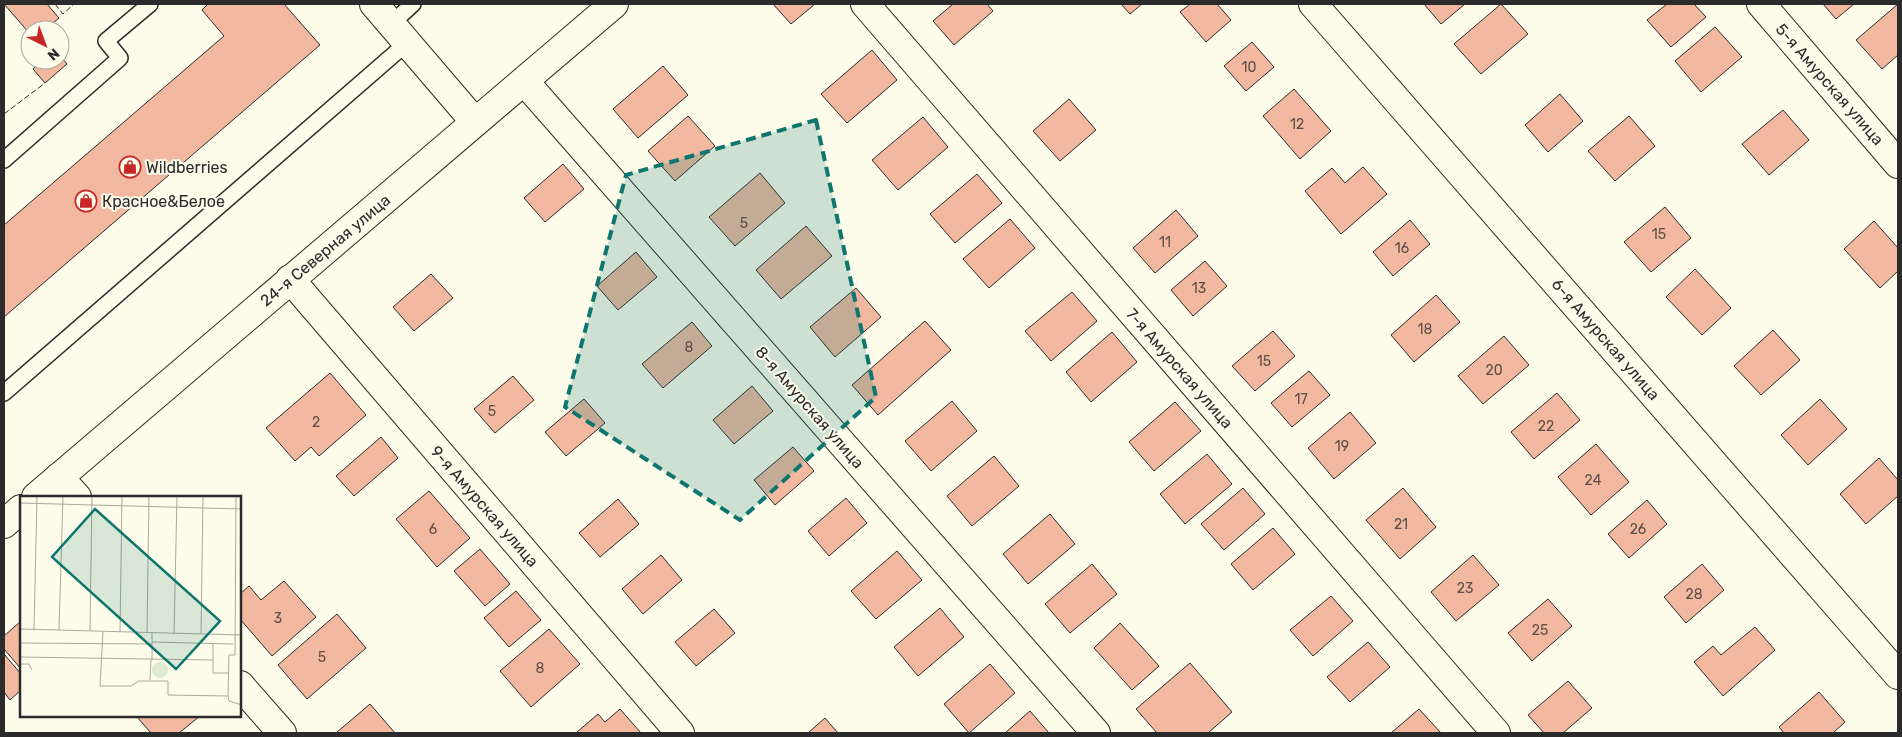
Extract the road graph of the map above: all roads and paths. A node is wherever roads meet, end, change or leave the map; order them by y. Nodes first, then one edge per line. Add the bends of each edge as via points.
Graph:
1 (150, 4) edge
2 (413, 4) edge
3 (614, 4) edge
4 (865, 4) edge
5 (1313, 4) edge
6 (1761, 4) edge
7 (390, 24) edge
8 (524, 81) junction
9 (475, 122) junction
10 (4, 160) edge
11 (1898, 164) edge
12 (290, 279) junction
13 (4, 393) edge
14 (68, 487) edge
15 (39, 496) edge
16 (20, 511) edge
17 (4, 524) edge
18 (1898, 675) edge
19 (241, 686) edge
20 (282, 733) edge
21 (680, 733) edge
22 (1096, 733) edge
23 (1496, 733) edge

1 - 10 lane via 106,41 120,58
2 - 7 lane
3 - 8 street, 24-я Северная улица
4 - 23 street, 7-я Амурская улица
5 - 18 street, 6-я Амурская улица
6 - 11 street, 5-я Амурская улица
7 - 9 street
7 - 13 lane
8 - 9 street, 24-я Северная улица
8 - 22 street, 8-я Амурская улица
9 - 12 street, 24-я Северная улица
12 - 14 street, 24-я Северная улица
12 - 21 street, 9-я Амурская улица
14 - 15 street, 24-я Северная улица
16 - 17 street
19 - 20 street

